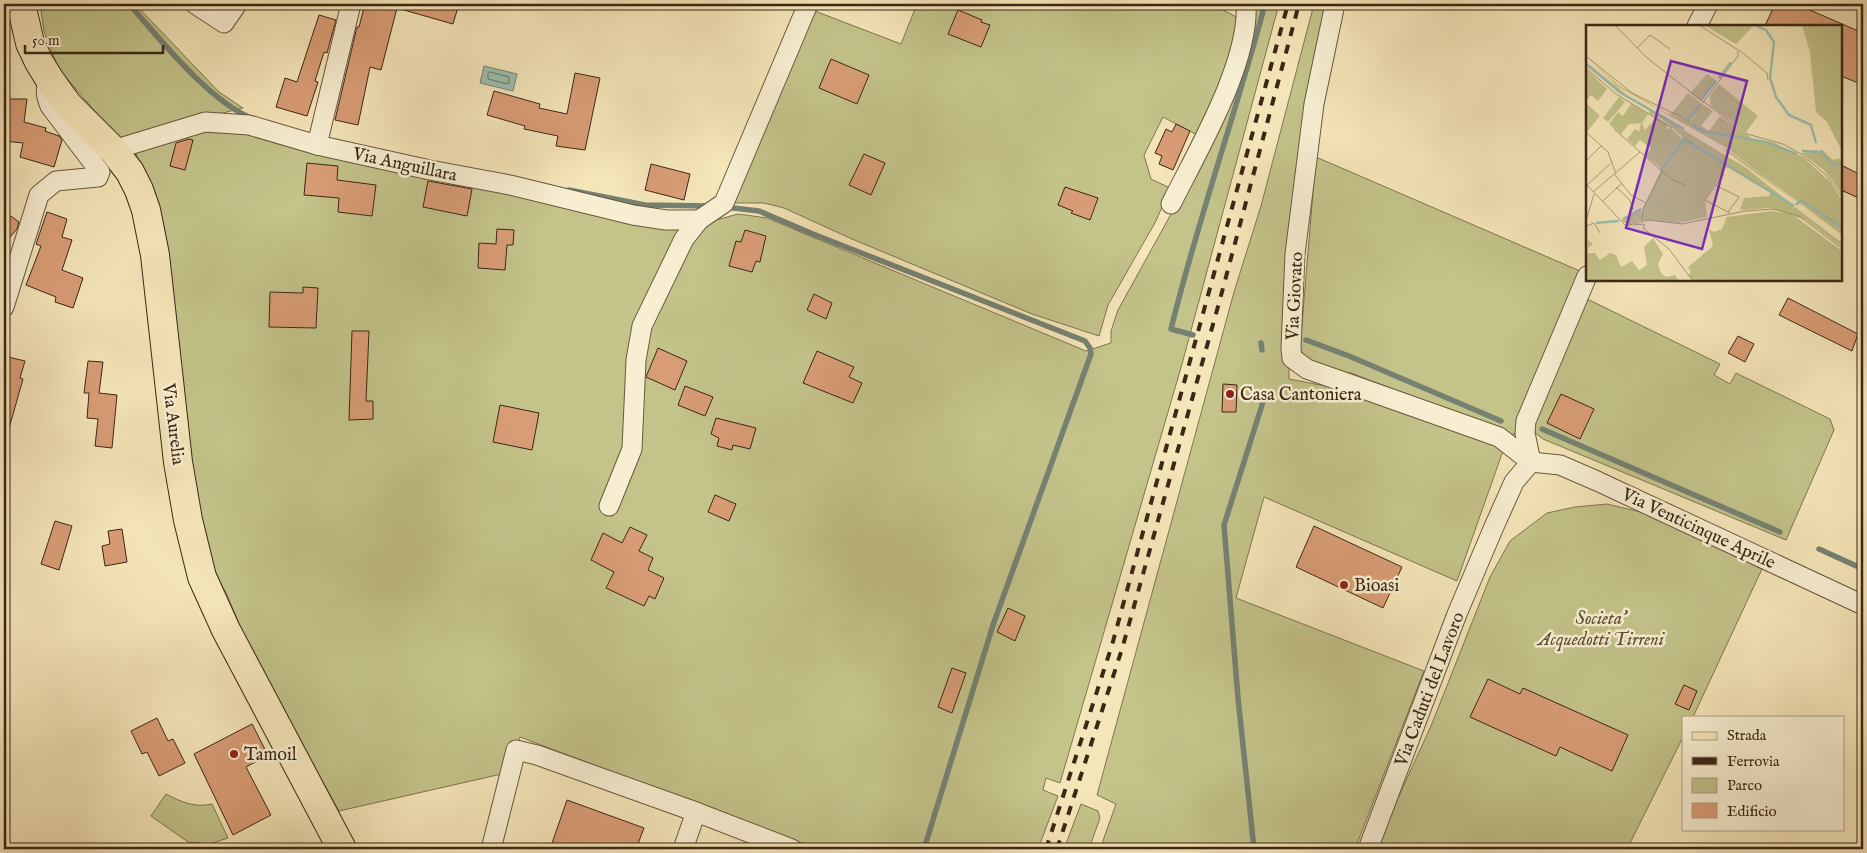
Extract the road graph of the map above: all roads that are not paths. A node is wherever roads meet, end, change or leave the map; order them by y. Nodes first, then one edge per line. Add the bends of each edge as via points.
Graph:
1 (22, 4) edge
2 (195, 4) edge
3 (236, 4) edge
4 (351, 4) edge
5 (808, 4) edge
6 (1246, 4) edge
7 (1335, 4) edge
8 (1708, 4) edge
9 (1698, 25) edge
10 (50, 80) junction
11 (318, 136) junction
12 (113, 150) junction
13 (1171, 204) dead end
14 (700, 220) junction
15 (1586, 278) edge
16 (4, 307) edge
17 (1532, 462) junction
18 (609, 506) dead end
19 (1863, 605) edge
20 (696, 812) junction
21 (342, 849) edge
22 (491, 849) edge
23 (683, 849) edge
24 (792, 849) edge
25 (1368, 849) edge

1 - 10 main road, Via Aurelia via 30,43
2 - 3 street via 224,23
4 - 11 street
5 - 14 street via 724,203
6 - 13 street via 1247,20 1237,62
7 - 17 street, Via Giovato via 1314,104 1295,254 1292,358 1307,369 1500,438
8 - 9 street
10 - 12 main road, Via Aurelia via 68,105
10 - 16 street via 46,87 50,106 100,172 98,177 56,181 39,195
11 - 12 street, Via Anguillara via 205,122
11 - 14 street, Via Anguillara via 430,170 633,214 666,220
12 - 21 main road, Via Aurelia via 130,172 146,210 155,254 178,462 202,576 226,630
14 - 18 street via 684,239 642,326 636,360 632,449
15 - 17 street via 1526,421 1525,433
17 - 19 street, Via Venticinque Aprile via 1560,465
17 - 25 street, Via Caduti del Lavoro via 1514,482 1493,529
20 - 22 street via 516,750
20 - 23 street
20 - 24 street

